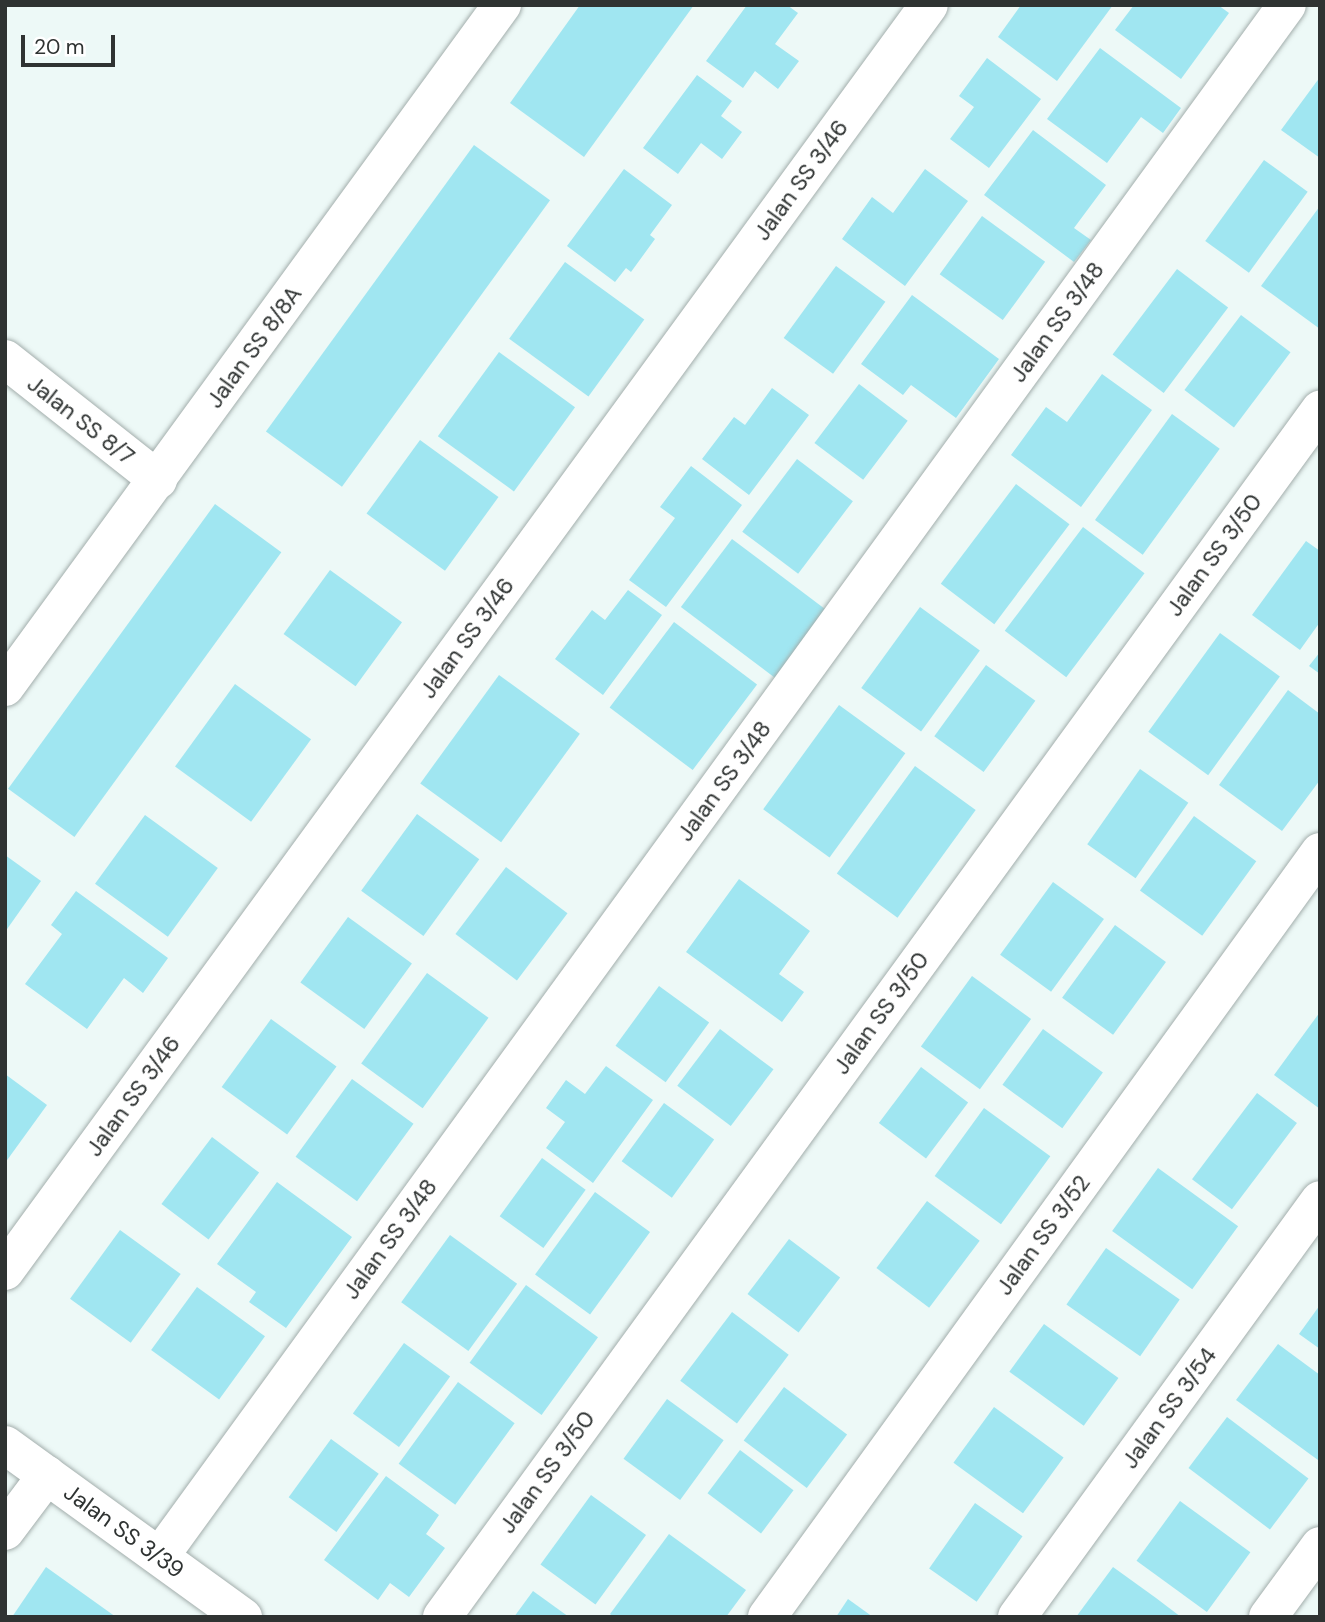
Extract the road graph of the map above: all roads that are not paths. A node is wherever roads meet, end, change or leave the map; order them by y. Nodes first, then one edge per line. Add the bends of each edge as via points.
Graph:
1 (502, 5) edge
2 (929, 5) edge
3 (1287, 5) edge
4 (5, 359) edge
5 (1320, 410) edge
6 (158, 480) junction
7 (5, 687) edge
8 (1320, 852) edge
9 (1320, 1200) edge
10 (5, 1271) edge
11 (5, 1445) edge
12 (47, 1475) junction
13 (5, 1531) edge
14 (1320, 1546) edge
15 (160, 1556) junction
16 (243, 1617) edge
17 (442, 1617) edge
18 (767, 1617) edge
19 (1017, 1617) edge
20 (1268, 1617) edge

1 - 6 street, Jalan SS 8/8A
2 - 10 street, Jalan SS 3/46
3 - 15 street, Jalan SS 3/48
4 - 6 street, Jalan SS 8/7
5 - 17 street, Jalan SS 3/50
6 - 7 street, Jalan SS 8/8A
8 - 18 street, Jalan SS 3/52
9 - 19 street, Jalan SS 3/54
11 - 12 street, Jalan SS 3/39
12 - 13 street
12 - 15 street, Jalan SS 3/39
14 - 20 street
15 - 16 street, Jalan SS 3/39

